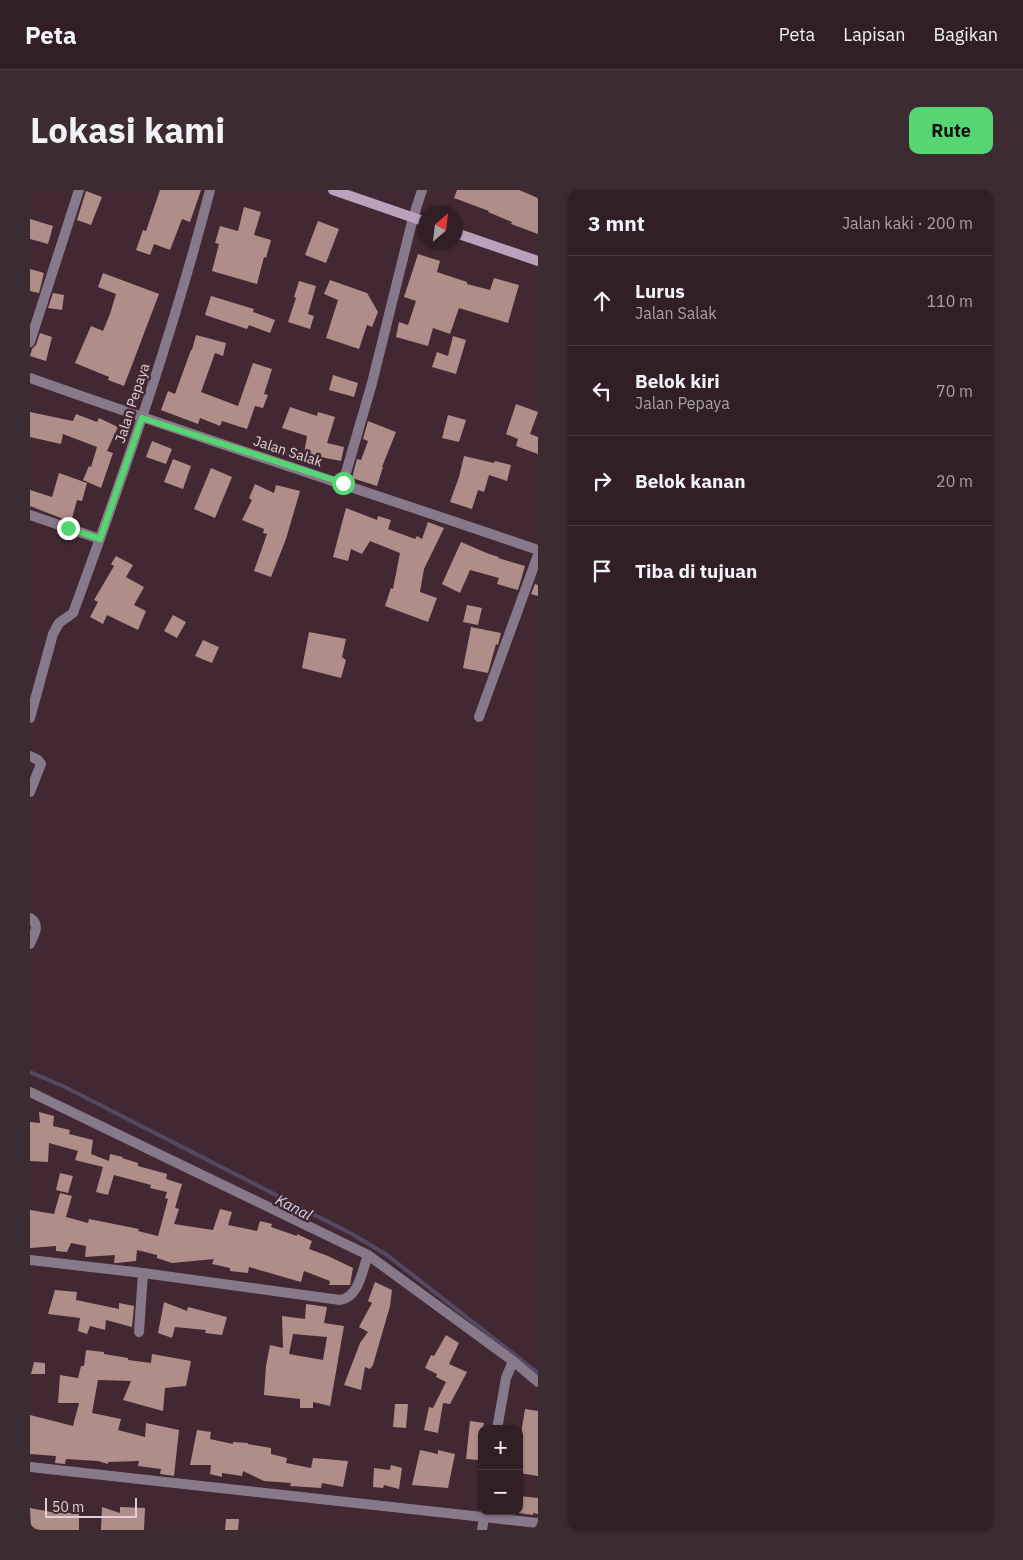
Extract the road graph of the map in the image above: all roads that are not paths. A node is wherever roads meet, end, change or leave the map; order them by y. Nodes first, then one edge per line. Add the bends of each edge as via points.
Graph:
1 (79, 190) edge
2 (210, 190) edge
3 (333, 190) edge
4 (422, 190) edge
5 (413, 218) junction
6 (418, 220) edge
7 (463, 235) edge
8 (538, 261) edge
9 (30, 342) edge
10 (30, 378) edge
11 (142, 418) junction
12 (343, 483) junction
13 (30, 515) edge
14 (100, 539) junction
15 (538, 550) edge
16 (538, 554) edge
17 (479, 717) dead end
18 (30, 718) edge
19 (30, 756) edge
20 (30, 792) edge
21 (30, 918) edge
22 (30, 944) edge
23 (30, 1092) edge
24 (368, 1255) junction
25 (30, 1260) edge
26 (143, 1273) junction
27 (139, 1332) dead end
28 (513, 1361) junction
29 (538, 1382) edge
30 (498, 1425) edge
31 (30, 1467) edge
32 (478, 1513) edge
33 (484, 1515) edge
34 (490, 1515) edge
35 (538, 1523) edge
36 (482, 1530) edge

1 - 9 street
2 - 11 street, Jalan Pepaya via 192,260
3 - 5 main road
4 - 5 street
5 - 6 main road
5 - 12 street
7 - 8 main road
10 - 11 street, Jalan Salak
11 - 12 street, Jalan Salak
11 - 14 street, Jalan Pepaya
12 - 15 street, Jalan Salak
13 - 14 street
14 - 18 street, Jalan Pepaya via 73,613 59,623 53,634
16 - 17 street
19 - 20 street via 41,764
21 - 22 street via 36,925
23 - 24 street
24 - 26 street via 354,1292 340,1300
24 - 28 street
25 - 26 street
26 - 27 street
28 - 29 street
28 - 30 street via 506,1378
31 - 32 street
33 - 36 street
34 - 35 street

